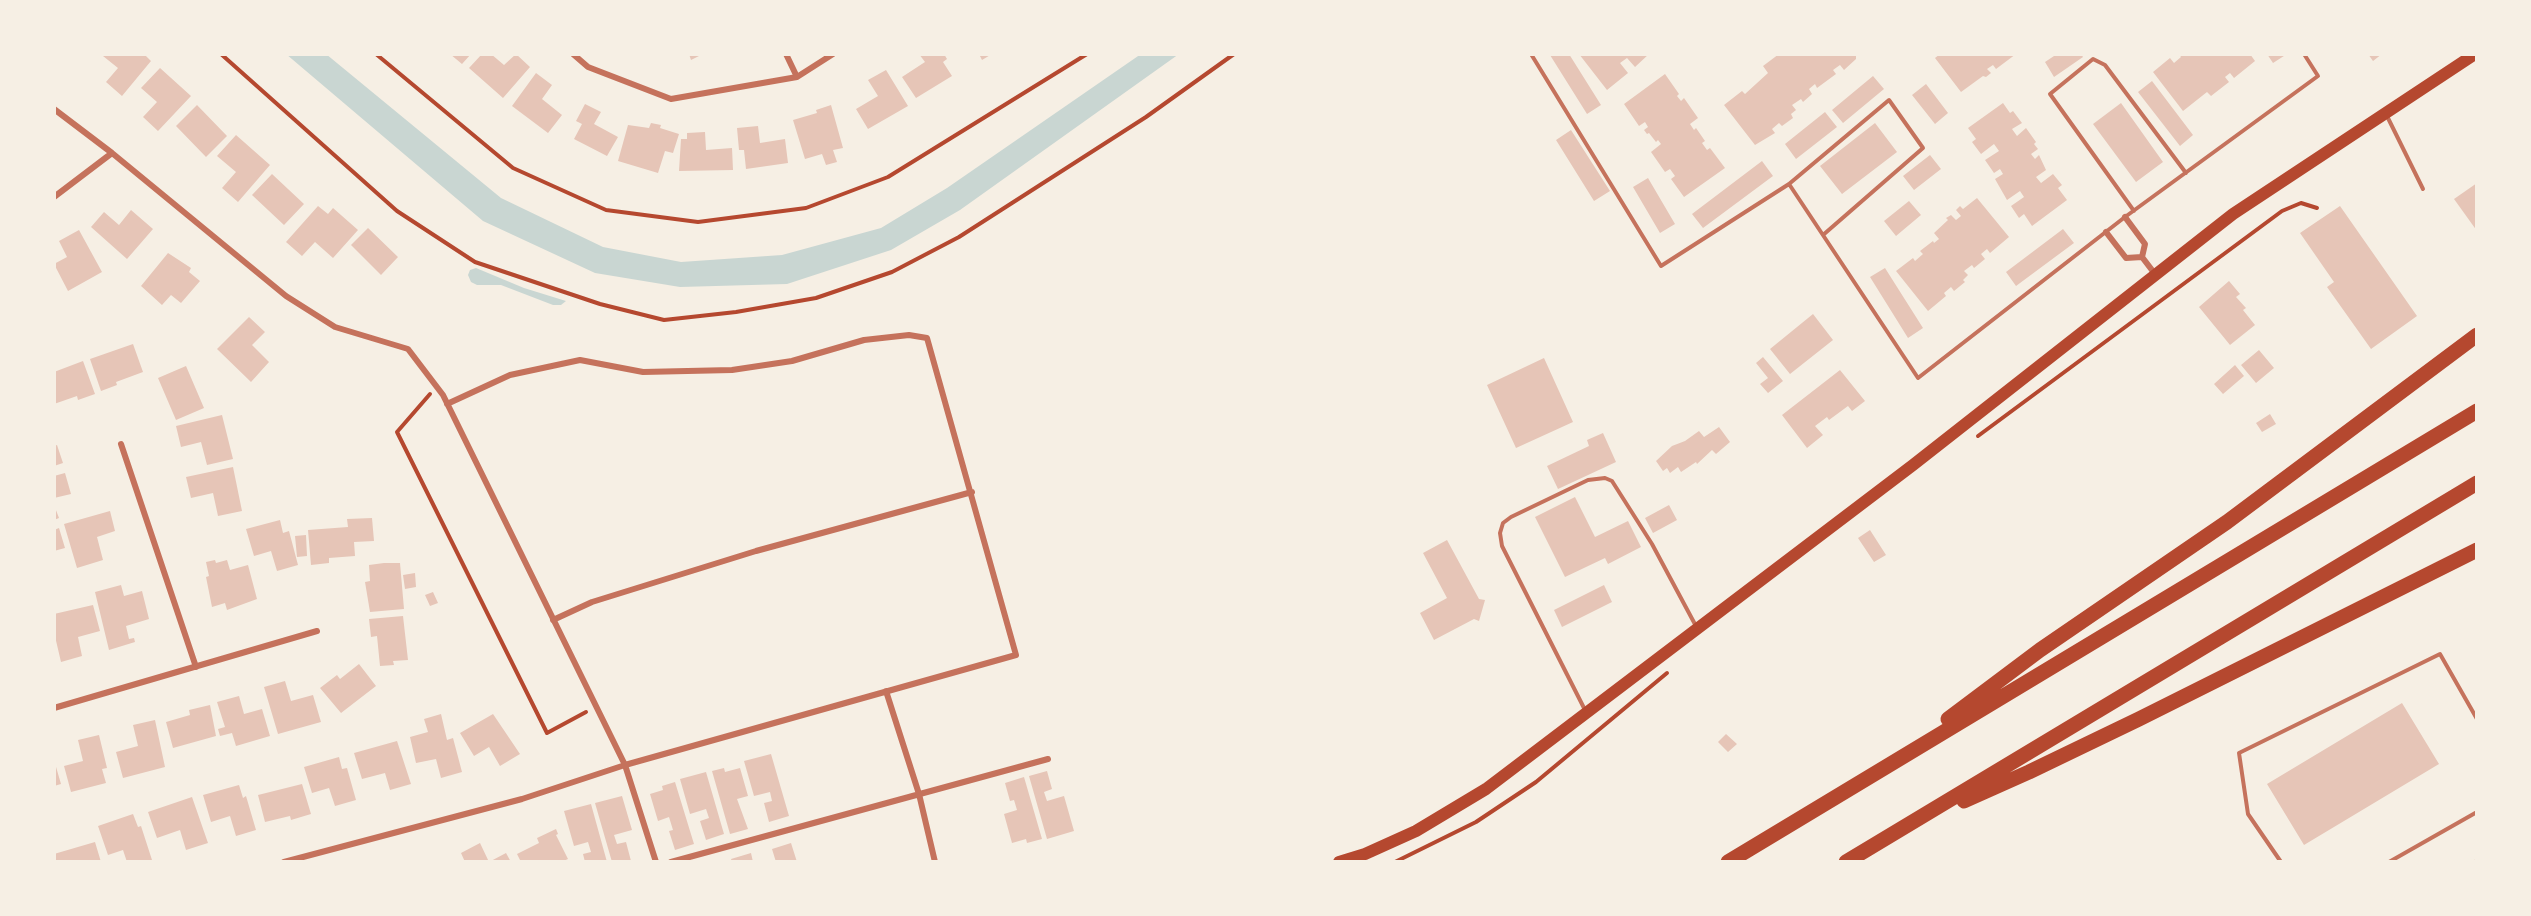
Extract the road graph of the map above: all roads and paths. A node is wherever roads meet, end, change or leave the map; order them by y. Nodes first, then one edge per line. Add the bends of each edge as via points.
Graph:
1 (221, 54) edge
2 (376, 54) edge
3 (573, 54) edge
4 (786, 54) edge
5 (833, 54) edge
6 (1087, 54) edge
7 (1234, 54) edge
8 (1531, 54) edge
9 (2304, 54) edge
10 (2475, 54) edge
11 (797, 77) junction
12 (54, 109) edge
13 (2386, 113) junction
14 (112, 153) junction
15 (2186, 172) junction
16 (1789, 184) junction
17 (2424, 189) dead end
18 (54, 197) edge
19 (2317, 208) dead end
20 (2134, 211) junction
21 (2125, 217) junction
22 (2106, 232) junction
23 (1823, 235) junction
24 (2142, 257) junction
25 (2155, 274) junction
26 (2477, 335) edge
27 (437, 387) junction
28 (447, 404) junction
29 (2477, 411) edge
30 (1973, 439) dead end
31 (121, 444) dead end
32 (2477, 483) edge
33 (972, 492) junction
34 (2477, 550) edge
35 (553, 620) junction
36 (1697, 628) junction
37 (317, 631) dead end
38 (196, 667) junction
39 (1675, 667) dead end
40 (886, 691) junction
41 (596, 706) junction
42 (54, 708) edge
43 (1587, 713) junction
44 (2477, 719) edge
45 (1048, 759) dead end
46 (625, 765) junction
47 (1884, 768) junction
48 (919, 794) junction
49 (2477, 812) edge
50 (1909, 824) junction
51 (284, 862) edge
52 (656, 862) edge
53 (671, 862) edge
54 (935, 862) edge
55 (1339, 862) edge
56 (1395, 862) edge
57 (1728, 862) edge
58 (1846, 862) edge
59 (2281, 862) edge
60 (2389, 862) edge

1 - 7 path via 397,211 475,262 600,304 664,320 816,298 892,272 959,237 1146,117
2 - 6 path via 513,168 606,210 698,222 806,208 888,177
3 - 11 street via 588,67 671,99
4 - 11 street
5 - 11 street
8 - 16 lane via 1661,266
9 - 15 lane via 2318,76
10 - 13 main road
12 - 14 street
13 - 17 lane
13 - 25 main road via 2258,196
14 - 18 street
14 - 27 street via 286,296 335,327 408,349
15 - 20 lane
15 - 20 lane via 2105,64 2093,59 2050,94
16 - 23 lane
16 - 23 lane via 1889,100 1923,148
19 - 30 path via 2301,202 2282,211
20 - 21 lane
21 - 22 lane
21 - 24 street via 2145,244
22 - 23 lane via 1918,378
22 - 24 street via 2126,258
24 - 25 street
25 - 36 main road via 1913,465
26 - 47 highway via 2227,522 2040,650
27 - 28 street
27 - 41 path via 397,432 547,733
28 - 33 street via 510,375 580,360 643,372 732,370 792,361 864,340 927,338
28 - 35 street
29 - 47 highway
31 - 38 street
32 - 50 highway
33 - 35 street via 756,551 592,602
33 - 40 street via 1016,655
34 - 50 highway via 2030,772
35 - 41 street
36 - 43 main road
36 - 43 lane via 1652,544 1612,481 1588,480 1503,523 1502,546
37 - 38 street
38 - 42 street
39 - 56 path via 1536,782 1476,822
40 - 46 street
40 - 48 street
41 - 46 street
43 - 55 main road via 1450,812 1391,843
44 - 59 lane via 2440,654 2239,753 2248,814
45 - 48 street
46 - 51 street via 539,794
46 - 52 street
47 - 57 highway
48 - 53 street
48 - 54 street
49 - 60 lane
50 - 58 highway

